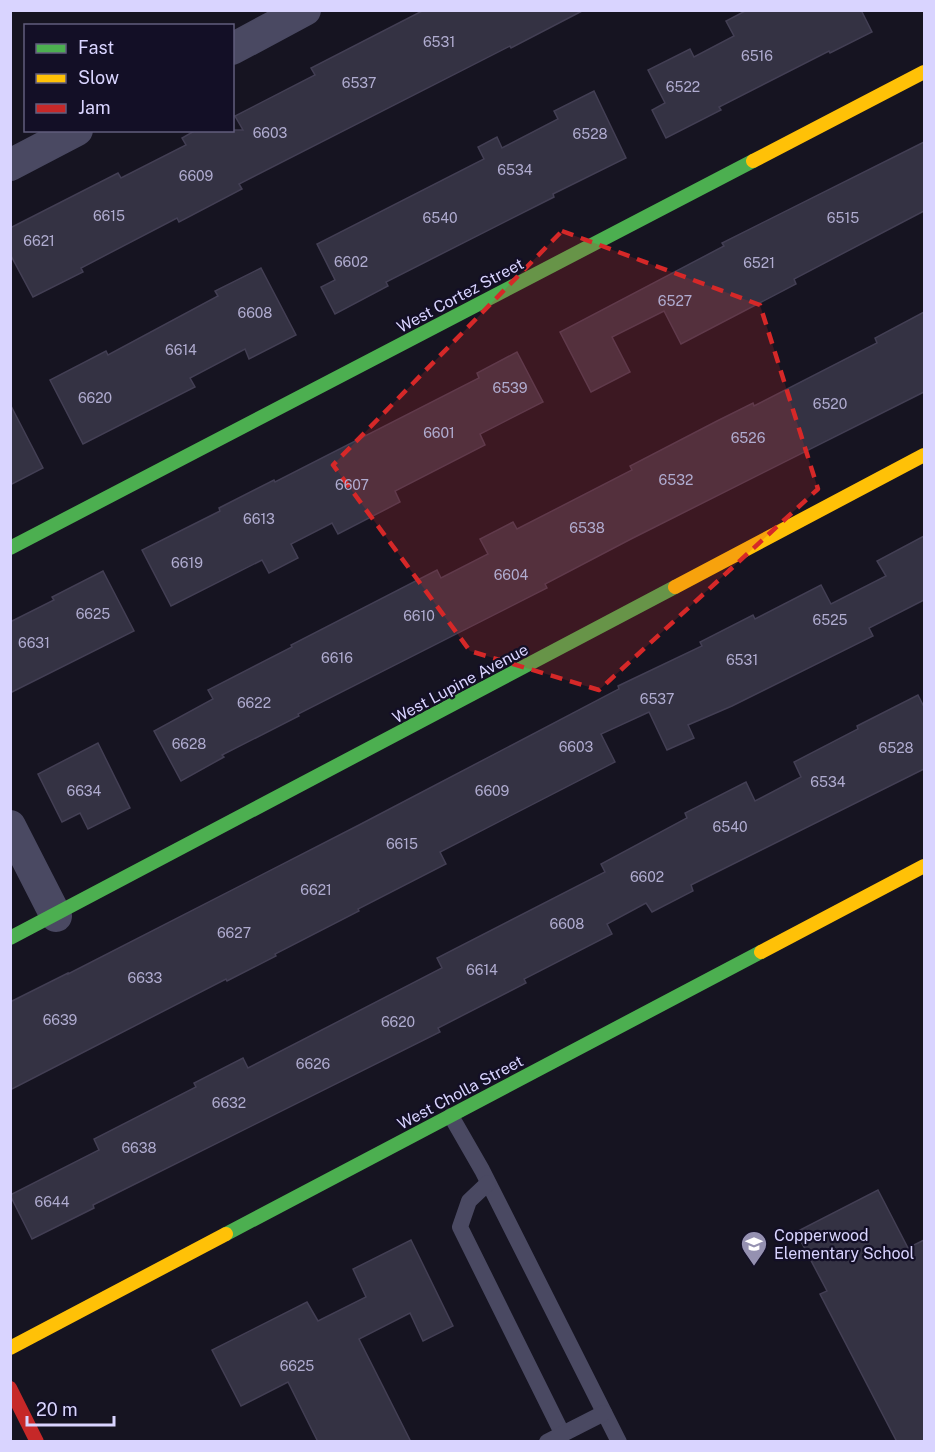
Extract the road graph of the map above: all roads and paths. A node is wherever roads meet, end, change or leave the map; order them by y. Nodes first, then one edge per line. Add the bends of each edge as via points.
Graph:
1 (305, 10) edge
2 (234, 48) edge
3 (924, 72) edge
4 (73, 132) edge
5 (10, 165) edge
6 (924, 455) edge
7 (10, 548) edge
8 (10, 826) edge
9 (924, 866) edge
10 (56, 916) junction
11 (10, 938) edge
12 (451, 1116) junction
13 (488, 1183) junction
14 (10, 1348) edge
15 (10, 1388) edge
16 (604, 1413) junction
17 (555, 1437) edge
18 (38, 1442) edge
19 (619, 1442) edge

1 - 2 street
3 - 7 street, West Cortez Street
4 - 5 street
6 - 10 street, West Lupine Avenue
8 - 10 street
9 - 12 street, West Cholla Street
10 - 11 street, West Lupine Avenue
12 - 13 lane
12 - 14 street, West Cholla Street
13 - 16 lane
13 - 17 lane via 469,1201 460,1227
15 - 18 street
16 - 17 lane
16 - 19 lane

